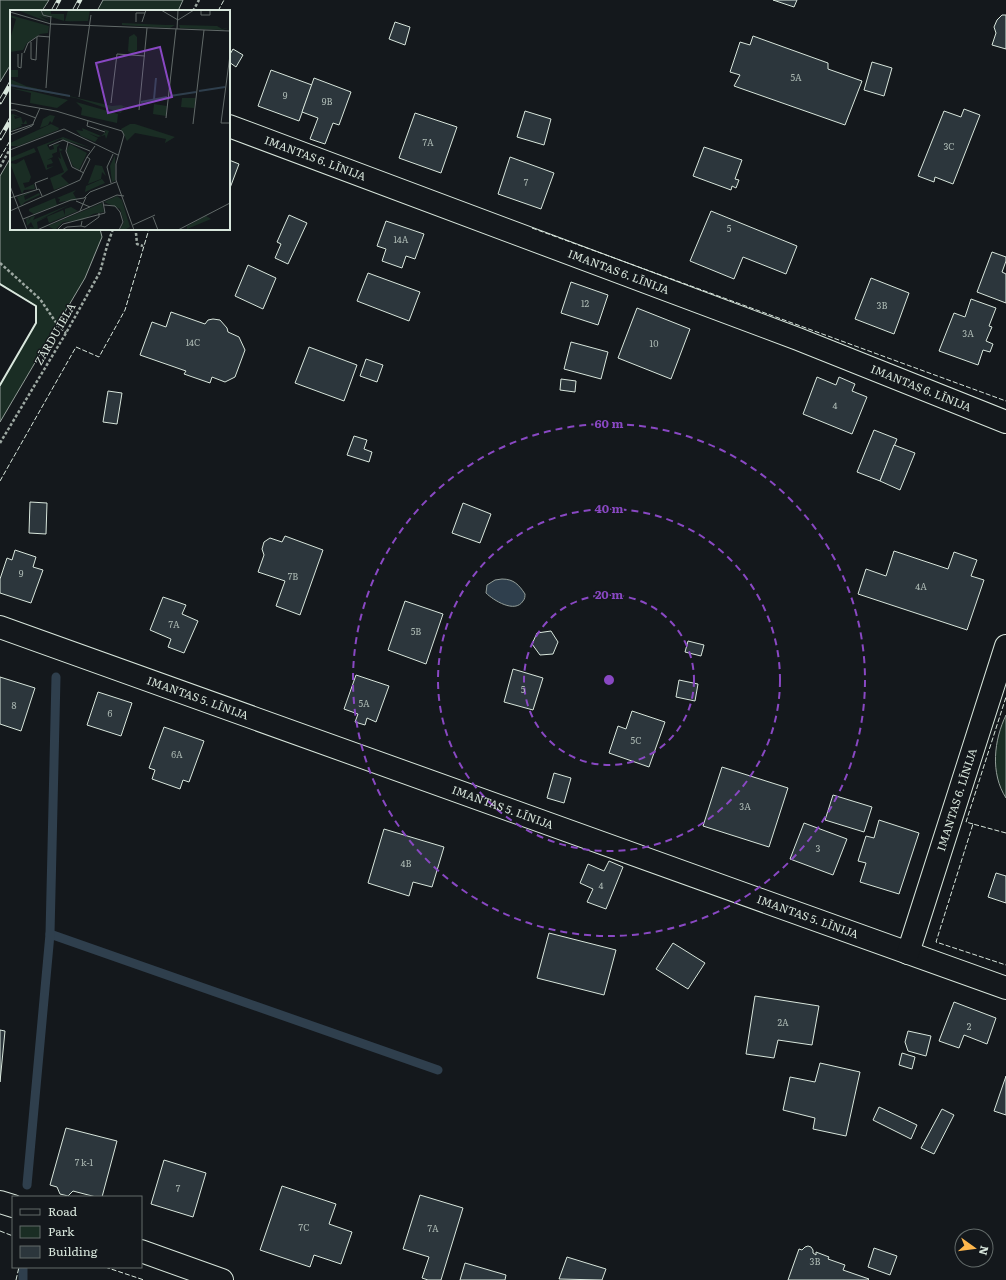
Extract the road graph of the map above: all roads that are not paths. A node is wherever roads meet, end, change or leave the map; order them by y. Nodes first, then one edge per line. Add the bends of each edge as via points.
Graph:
1 (230, 126) edge
2 (1006, 422) edge
3 (0, 627) edge
4 (1006, 646) edge
5 (908, 954) junction
6 (1006, 988) edge
7 (0, 1202) edge
8 (12, 1206) edge
9 (142, 1251) edge
10 (222, 1280) edge

1 - 2 street, IMANTAS 6. LĪNIJA via 798,339
3 - 5 street, IMANTAS 5. LĪNIJA
4 - 5 street, IMANTAS 6. LĪNIJA
5 - 6 street, IMANTAS 5. LĪNIJA
7 - 8 street
9 - 10 street

